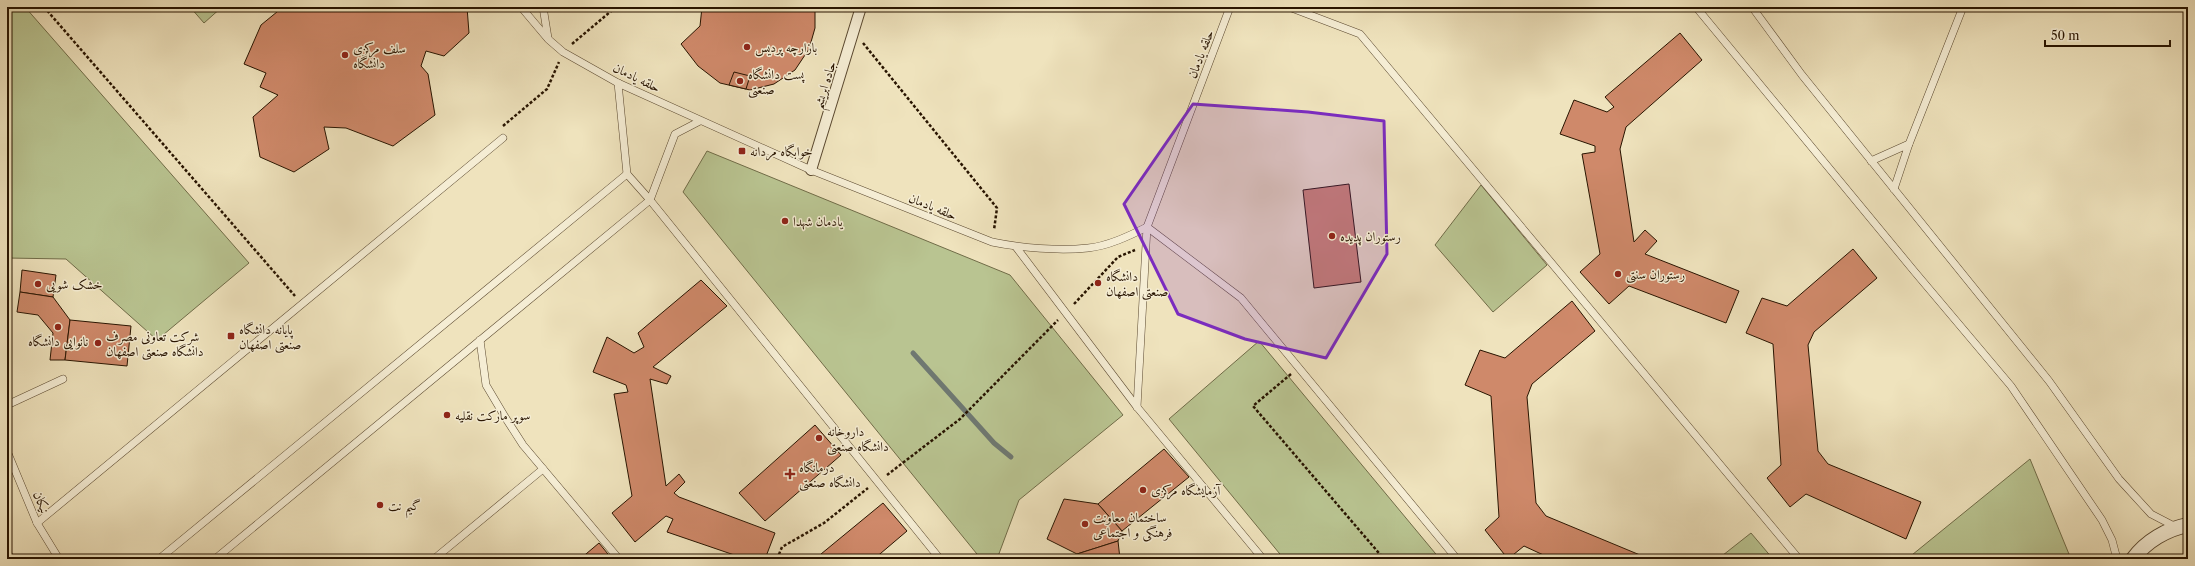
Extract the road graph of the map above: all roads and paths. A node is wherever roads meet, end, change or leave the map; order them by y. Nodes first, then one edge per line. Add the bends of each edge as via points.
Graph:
1 (44, 7) edge
2 (521, 7) edge
3 (543, 7) edge
4 (616, 7) edge
5 (861, 7) edge
6 (1230, 7) edge
7 (1289, 7) edge
8 (1696, 7) edge
9 (1752, 7) edge
10 (1963, 7) edge
11 (854, 32) junction
12 (548, 39) junction
13 (563, 52) junction
14 (618, 83) junction
15 (700, 121) junction
16 (503, 138) joint
17 (1909, 144) junction
18 (1871, 161) junction
19 (811, 170) junction
20 (627, 174) junction
21 (1894, 189) junction
22 (650, 200) junction
23 (1147, 227) junction
24 (992, 242) junction
25 (1016, 247) junction
26 (302, 304) junction
27 (480, 340) junction
28 (1298, 367) junction
29 (63, 379) dead end
30 (986, 393) dead end
31 (7, 405) edge
32 (1137, 408) junction
33 (960, 418) dead end
34 (7, 451) edge
35 (543, 469) junction
36 (37, 523) junction
37 (2182, 526) edge
38 (58, 559) edge
39 (159, 559) edge
40 (215, 559) edge
41 (434, 559) edge
42 (619, 559) edge
43 (940, 559) edge
44 (1263, 559) edge
45 (1384, 559) edge
46 (1457, 559) edge
47 (1799, 559) edge
48 (2116, 559) edge
49 (2133, 559) edge

1 - 26 path
2 - 12 lane, حلقه یادمان
3 - 12 lane
4 - 13 path
5 - 11 street, جاده ابریشم
6 - 23 lane, حلقه یادمان
7 - 47 lane via 1360,34
8 - 48 lane via 2011,386 2102,520 2112,540
9 - 18 lane via 1802,75
10 - 17 lane
11 - 19 street, جاده ابریشم
11 - 24 path via 997,208
12 - 13 lane, حلقه یادمان
13 - 14 lane, حلقه یادمان
13 - 16 path via 547,89 498,131
14 - 15 lane, حلقه یادمان
14 - 20 lane
15 - 19 lane, حلقه یادمان
15 - 22 lane via 675,134
16 - 26 lane
17 - 18 lane
17 - 21 lane
18 - 21 lane
19 - 24 lane, حلقه یادمان
20 - 22 lane
20 - 39 lane
21 - 37 lane via 2049,381 2118,480 2151,514
22 - 27 lane
22 - 43 lane
23 - 25 lane, حلقه یادمان via 1126,237 1089,248
23 - 28 lane via 1241,298
23 - 32 lane
24 - 25 lane, حلقه یادمان
25 - 32 lane
26 - 36 lane
27 - 35 lane via 486,385 523,445
27 - 40 lane
28 - 45 path via 1253,406
28 - 46 lane
29 - 31 lane
30 - 33 path
32 - 44 lane
34 - 36 lane, نیکان
35 - 41 lane
35 - 42 lane
36 - 38 lane, نیکان
37 - 49 street via 2153,539

